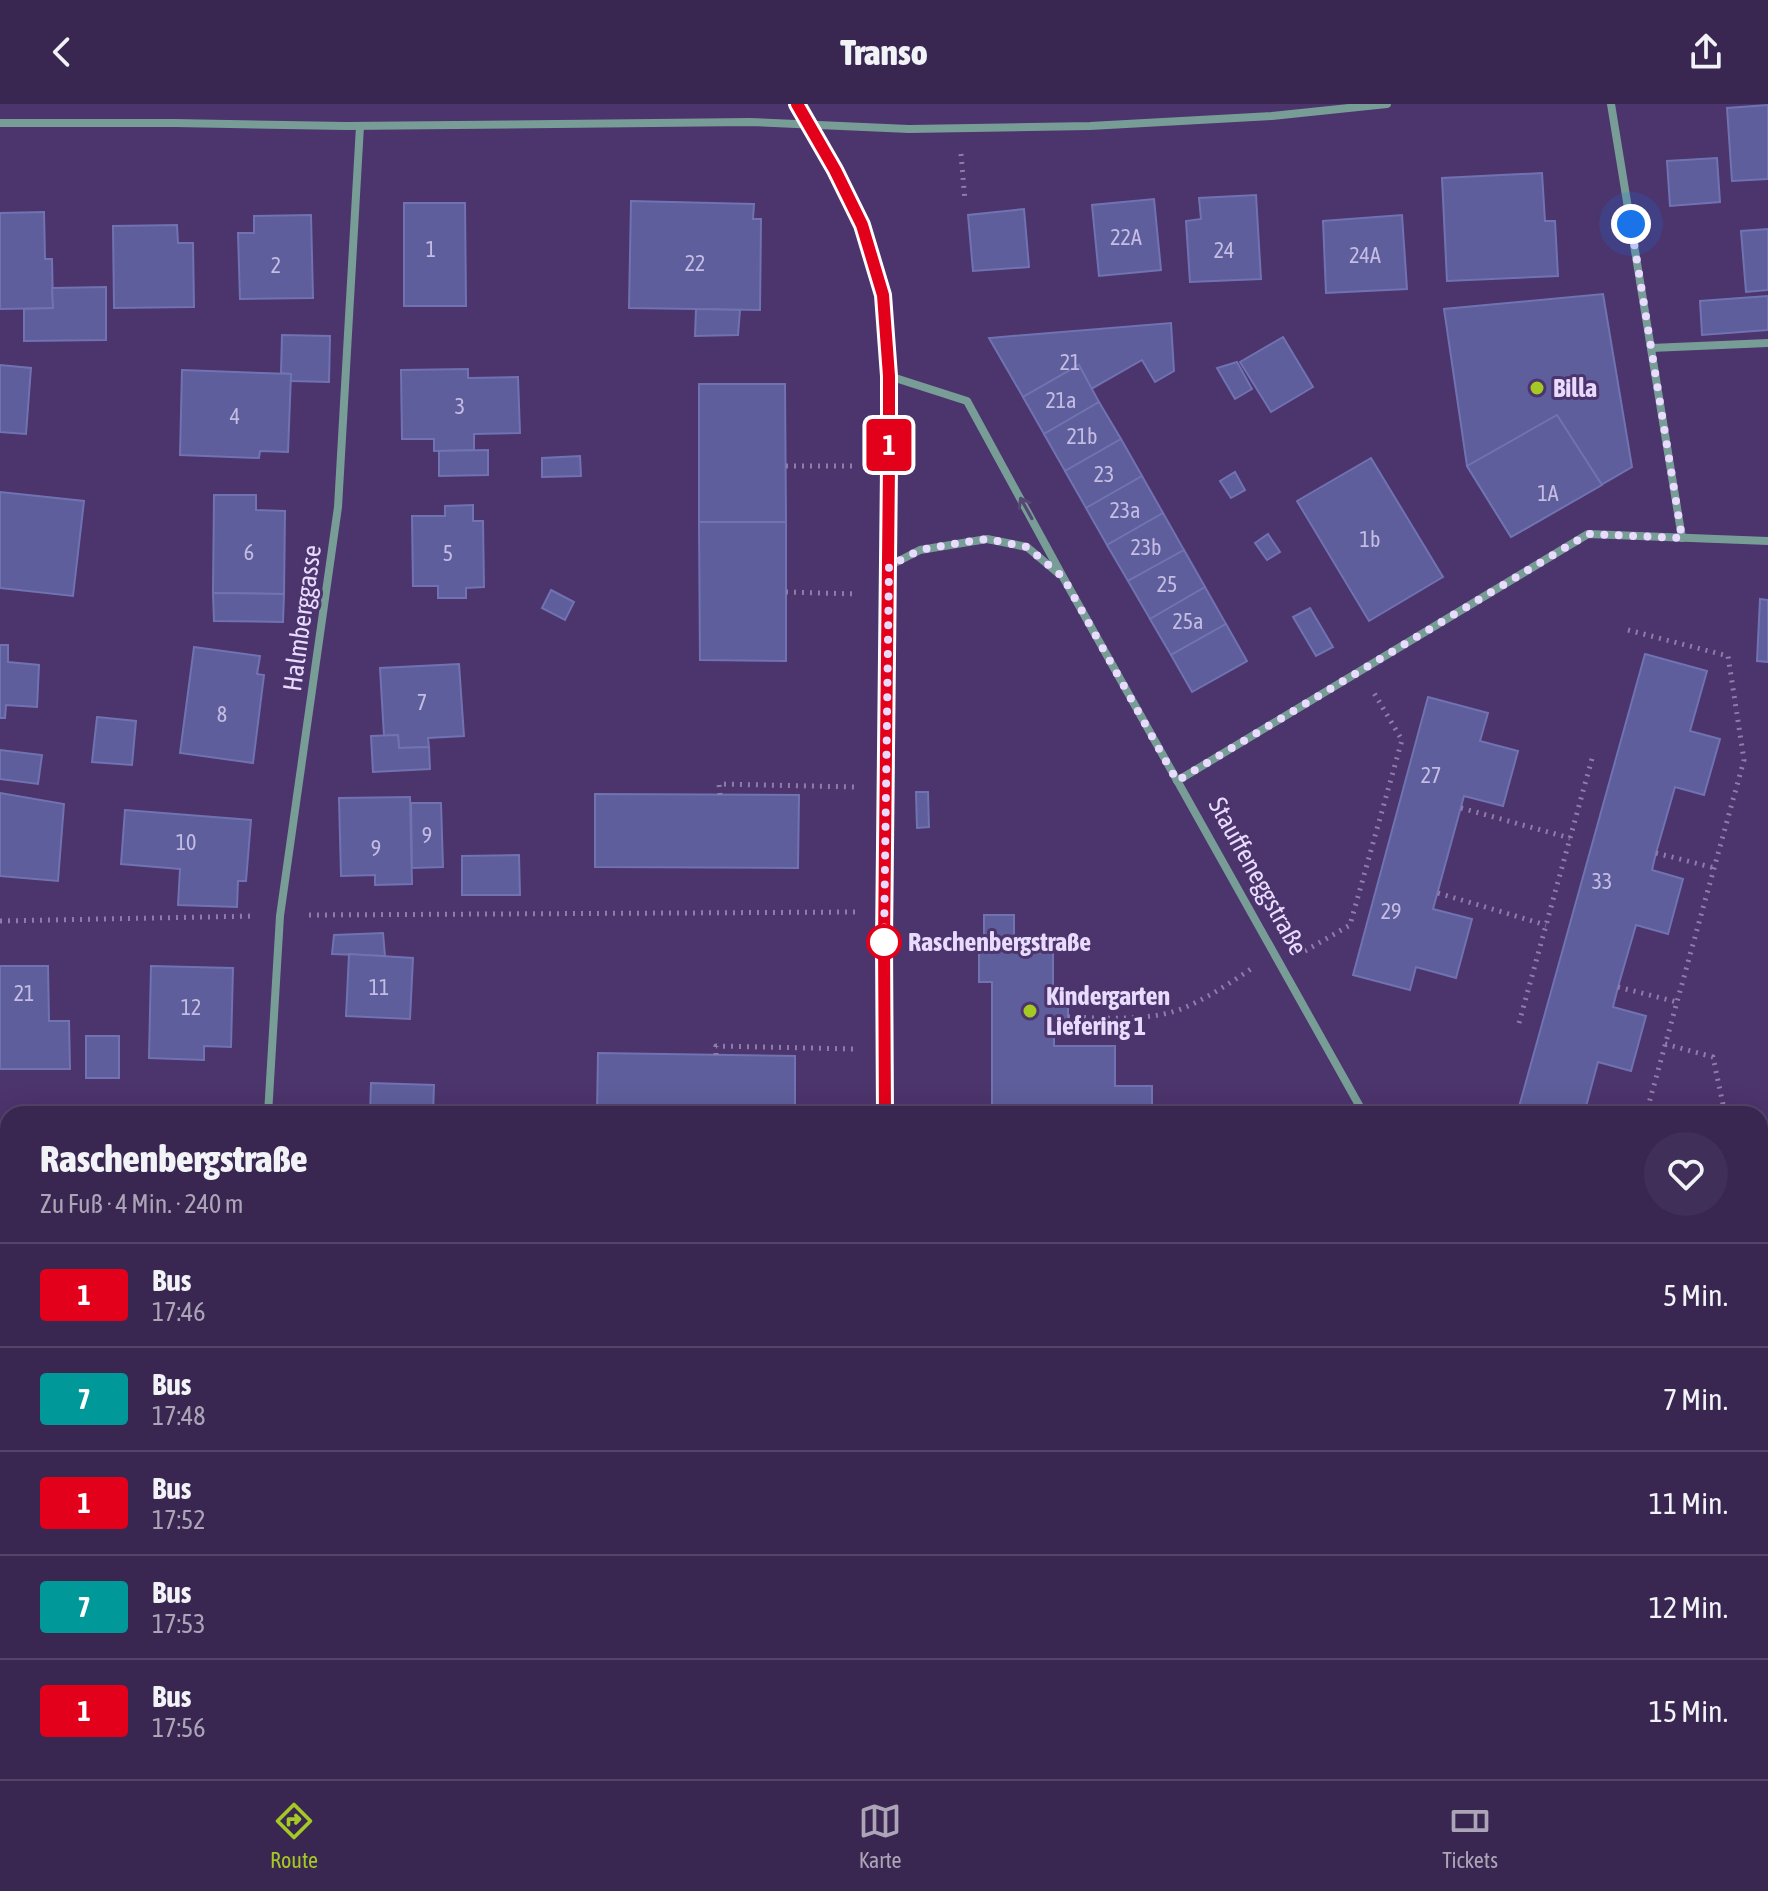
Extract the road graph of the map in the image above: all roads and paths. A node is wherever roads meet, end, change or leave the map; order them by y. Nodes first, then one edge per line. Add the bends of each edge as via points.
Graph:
1 (797, 104) edge
2 (1387, 104) edge
3 (1611, 104) edge
4 (0, 123) edge
5 (809, 124) junction
6 (360, 126) junction
7 (958, 128) junction
8 (965, 201) dead end
9 (1768, 343) edge
10 (1651, 348) junction
11 (889, 376) junction
12 (786, 466) dead end
13 (889, 466) junction
14 (1682, 538) junction
15 (1768, 541) edge
16 (889, 566) junction
17 (1063, 577) junction
18 (786, 592) dead end
19 (888, 595) junction
20 (1628, 630) dead end
21 (1361, 671) junction
22 (1593, 755) dead end
23 (1177, 781) junction
24 (886, 788) junction
25 (720, 795) dead end
26 (1461, 808) dead end
27 (1570, 838) junction
28 (1656, 853) dead end
29 (1715, 868) junction
30 (1438, 893) dead end
31 (857, 912) dead end
32 (280, 916) junction
33 (0, 921) edge
34 (1546, 925) junction
35 (1274, 954) junction
36 (1280, 966) junction
37 (1618, 987) dead end
38 (1677, 1002) junction
39 (1068, 1017) dead end
40 (1519, 1023) dead end
41 (1665, 1044) junction
42 (885, 1049) junction
43 (716, 1055) dead end
44 (268, 1106) edge
45 (885, 1106) edge
46 (1359, 1106) edge
47 (1648, 1106) edge
48 (1723, 1106) edge

1 - 5 street
2 - 7 street via 1241,118
3 - 10 street
4 - 6 street
5 - 6 street
5 - 7 street
5 - 11 street via 862,225 883,295
6 - 32 street, Halmberggasse via 338,507
7 - 8 path
9 - 10 street
10 - 14 street
11 - 13 street
17 -> 11 street, Stauffeneggstraße via 967,401
12 - 13 path
13 - 16 street
14 - 15 street
14 - 21 street via 1588,534
16 - 17 street, Stauffeneggstraße via 920,550 987,539 1027,547
16 - 19 street
17 - 23 street, Stauffeneggstraße
18 - 19 path
19 - 24 street
20 - 29 path via 1728,656 1744,760
21 - 23 street
21 - 36 path via 1402,740 1350,925
22 - 27 path
23 - 35 street, Stauffeneggstraße
24 - 25 path via 719,784
24 - 42 street
26 - 27 path
27 - 34 path
28 - 29 path
29 - 38 path
30 - 34 path
31 - 32 path
32 - 33 path
32 - 44 street, Halmberggasse
34 - 40 path
35 - 36 street, Stauffeneggstraße
35 - 39 path via 1184,1009 1157,1015
36 - 46 street, Stauffeneggstraße
37 - 38 path
38 - 41 path
41 - 47 path
41 - 48 path via 1713,1057
42 - 43 path via 716,1046
42 - 45 street

